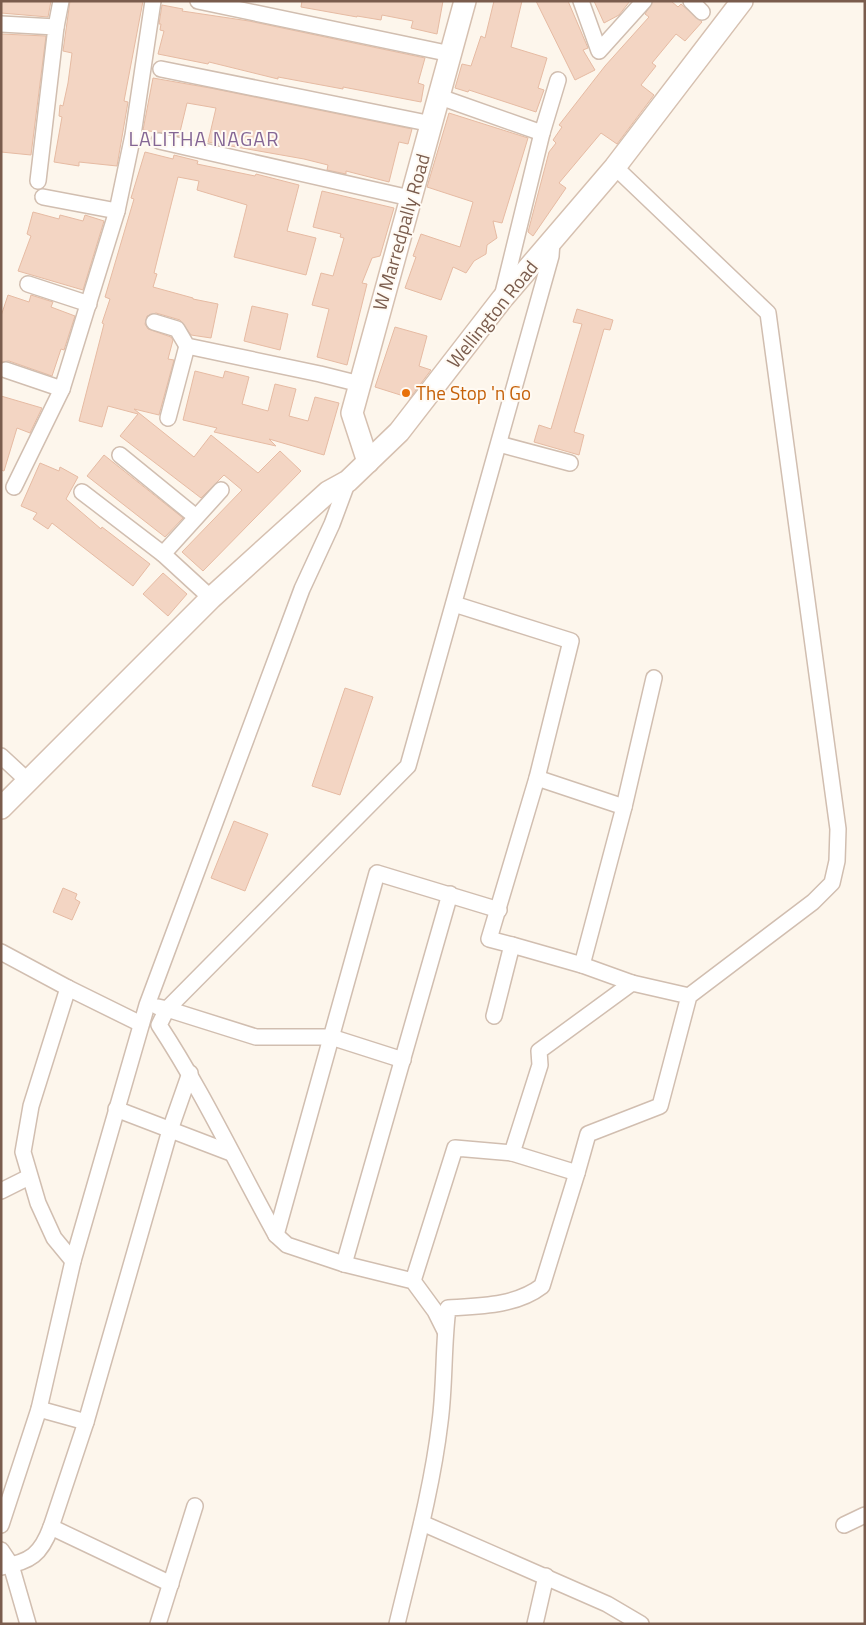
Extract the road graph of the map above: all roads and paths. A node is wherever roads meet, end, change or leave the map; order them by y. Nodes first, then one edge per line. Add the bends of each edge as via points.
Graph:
1 (61, 1) edge
2 (153, 1) edge
3 (465, 1) edge
4 (581, 1) edge
5 (644, 1) edge
6 (691, 1) edge
7 (742, 1) edge
8 (201, 2) edge
9 (702, 12) dead end
10 (1, 24) edge
11 (56, 27) junction
12 (451, 54) junction
13 (161, 69) dead end
14 (558, 80) dead end
15 (440, 97) junction
16 (432, 124) junction
17 (542, 133) junction
18 (159, 141) dead end
19 (615, 167) junction
20 (38, 181) dead end
21 (43, 197) dead end
22 (410, 198) junction
23 (117, 212) junction
24 (552, 241) junction
25 (28, 284) dead end
26 (502, 299) junction
27 (89, 304) junction
28 (154, 322) dead end
29 (187, 346) junction
30 (6, 370) dead end
31 (360, 384) junction
32 (62, 389) junction
33 (168, 418) dead end
34 (499, 444) junction
35 (120, 456) dead end
36 (368, 462) junction
37 (570, 464) dead end
38 (348, 481) junction
39 (14, 487) dead end
40 (221, 490) dead end
41 (82, 492) dead end
42 (196, 518) junction
43 (163, 554) junction
44 (211, 598) junction
45 (454, 604) junction
46 (654, 678) dead end
47 (1, 756) edge
48 (537, 778) junction
49 (28, 781) junction
50 (624, 807) junction
51 (1, 808) edge
52 (450, 894) junction
53 (499, 910) junction
54 (512, 945) junction
55 (1, 952) edge
56 (582, 965) junction
57 (632, 983) junction
58 (68, 988) junction
59 (689, 996) junction
60 (147, 1005) junction
61 (167, 1009) junction
62 (494, 1016) dead end
63 (141, 1024) junction
64 (331, 1037) junction
65 (403, 1060) junction
66 (190, 1073) junction
67 (116, 1109) junction
68 (170, 1130) junction
69 (231, 1153) junction
70 (512, 1153) junction
71 (577, 1173) junction
72 (29, 1177) junction
73 (1, 1192) edge
74 (276, 1235) junction
75 (73, 1261) junction
76 (344, 1264) junction
77 (413, 1280) junction
78 (445, 1331) junction
79 (38, 1409) junction
80 (86, 1422) junction
81 (194, 1506) dead end
82 (865, 1515) edge
83 (422, 1523) junction
84 (1, 1525) edge
85 (844, 1525) dead end
86 (51, 1527) junction
87 (1, 1550) edge
88 (6, 1566) edge
89 (546, 1576) junction
90 (171, 1584) junction
91 (28, 1624) edge
92 (158, 1624) edge
93 (397, 1624) edge
94 (535, 1624) edge
95 (641, 1624) edge

1 - 11 street
2 - 23 street via 134,135
3 - 12 main road, W Marredpally Road
4 - 5 street via 599,51
6 - 9 street
7 - 19 main road, Wellington Road
8 - 12 street
10 - 11 street
11 - 20 street
12 - 15 main road, W Marredpally Road
13 - 16 street
14 - 17 street
15 - 16 main road, W Marredpally Road
15 - 17 street
16 - 22 main road, W Marredpally Road
17 - 26 street
18 - 22 street
19 - 24 main road, Wellington Road
19 - 59 street via 768,313 838,829 837,861 832,883 813,902
21 - 23 street
22 - 31 main road, W Marredpally Road
23 - 27 street
24 - 26 main road, Wellington Road
24 - 34 street via 551,256
25 - 27 street
26 - 36 main road, Wellington Road via 398,432
27 - 32 street
28 - 29 street via 177,329
29 - 31 street
29 - 33 street
30 - 32 street
31 - 36 main road, W Marredpally Road via 352,413
32 - 39 street
34 - 37 street
34 - 45 street
35 - 42 street
36 - 38 main road, Wellington Road
38 - 44 main road, Wellington Road via 328,492
38 - 60 street via 302,589
40 - 42 street
41 - 43 street
42 - 43 street
43 - 44 street
44 - 49 main road, Wellington Road
45 - 48 street via 571,641
45 - 61 street via 408,766
46 - 50 street
47 - 49 street
48 - 50 street
48 - 53 street
49 - 51 main road, Wellington Road
50 - 56 street
52 - 53 street
52 - 64 street via 377,873
52 - 65 street
53 - 54 street via 489,939
54 - 56 street
54 - 62 street
55 - 58 street
56 - 57 street
57 - 59 street
57 - 70 street via 539,1052 540,1066
58 - 63 street
58 - 72 street via 31,1106 23,1152
59 - 71 street via 660,1106 588,1134
60 - 61 street
60 - 63 street
61 - 64 street via 256,1036
61 - 66 street via 160,1025
63 - 67 street
64 - 65 street
64 - 74 street
65 - 76 street
66 - 68 street
66 - 69 street
67 - 68 street
67 - 75 street
68 - 69 street
68 - 80 street
69 - 74 street
70 - 71 street
70 - 77 street via 455,1148
71 - 78 street via 542,1286 530,1294 502,1303 448,1308
72 - 73 street
72 - 75 street via 54,1238
74 - 76 street via 287,1245
75 - 79 street
76 - 77 street
77 - 78 street
78 - 83 street via 440,1422
79 - 80 street
79 - 84 street
80 - 86 street
81 - 90 street
82 - 85 street
83 - 89 street
83 - 93 street
86 - 88 street via 38,1553
86 - 90 street
87 - 88 street
88 - 91 street
89 - 94 street
89 - 95 street via 607,1604
90 - 92 street

